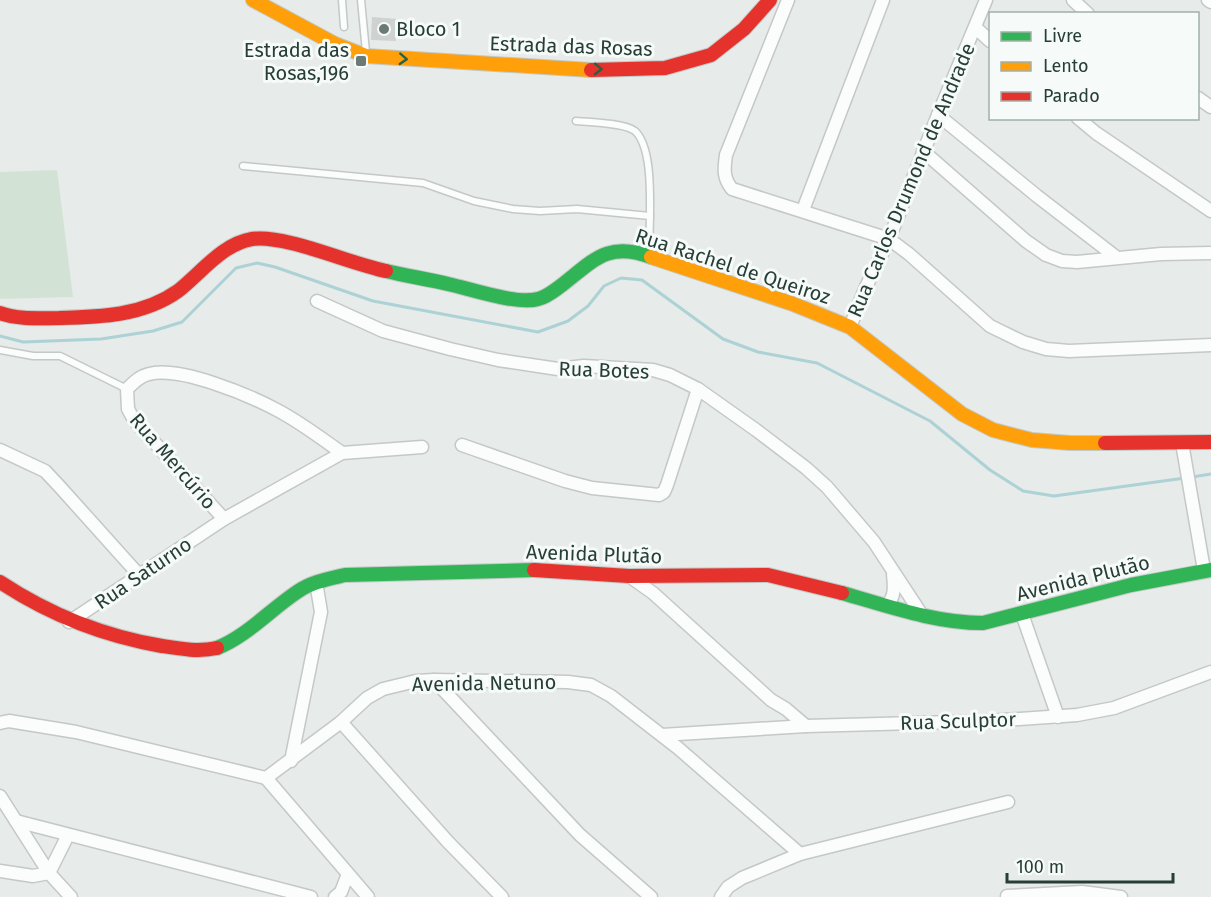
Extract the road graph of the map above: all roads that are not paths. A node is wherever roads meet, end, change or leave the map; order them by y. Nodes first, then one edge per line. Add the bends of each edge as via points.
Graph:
1 (342, 0) edge
2 (361, 0) edge
3 (770, 0) edge
4 (788, 0) edge
5 (883, 0) edge
6 (986, 0) edge
7 (1073, 0) edge
8 (261, 2) edge
9 (1086, 12) edge
10 (344, 27) dead end
11 (975, 27) junction
12 (989, 40) edge
13 (366, 56) junction
14 (938, 115) junction
15 (1080, 120) edge
16 (576, 121) dead end
17 (923, 151) junction
18 (243, 166) dead end
19 (803, 210) junction
20 (1211, 211) edge
21 (650, 216) junction
22 (889, 239) junction
23 (1211, 253) edge
24 (649, 256) junction
25 (1116, 257) junction
26 (317, 302) dead end
27 (0, 313) edge
28 (850, 327) junction
29 (1211, 345) edge
30 (0, 350) edge
31 (127, 389) junction
32 (698, 389) junction
33 (1211, 442) edge
34 (1182, 443) junction
35 (462, 445) dead end
36 (422, 447) dead end
37 (0, 450) edge
38 (342, 453) junction
39 (224, 519) junction
40 (1208, 570) edge
41 (893, 574) junction
42 (139, 575) junction
43 (629, 576) junction
44 (660, 576) junction
45 (0, 582) edge
46 (316, 582) junction
47 (659, 599) junction
48 (886, 605) junction
49 (1022, 614) junction
50 (922, 615) junction
51 (69, 622) junction
52 (1211, 672) edge
53 (434, 680) junction
54 (771, 700) junction
55 (1058, 717) junction
56 (3, 719) edge
57 (341, 722) junction
58 (806, 726) junction
59 (774, 728) junction
60 (699, 733) junction
61 (662, 735) junction
62 (678, 748) junction
63 (291, 761) junction
64 (266, 778) junction
65 (0, 796) edge
66 (1008, 802) dead end
67 (16, 821) junction
68 (68, 835) junction
69 (800, 854) junction
70 (0, 871) edge
71 (49, 873) junction
72 (348, 874) junction
73 (71, 897) edge
74 (311, 897) edge
75 (335, 897) edge
76 (369, 897) edge
77 (502, 897) edge
78 (651, 897) edge
79 (721, 897) edge
80 (1007, 897) edge
81 (1121, 897) edge

1 - 10 lane
2 - 13 lane
13 -> 3 street, Estrada das Rosas via 593,70 665,68 711,55
4 - 19 street via 724,168 725,180 732,189
5 - 19 street
6 - 11 street, Rua Carlos Drumond de Andrade
7 - 9 street
8 - 13 street, Estrada das Rosas via 335,44
11 - 12 street
11 - 14 street, Rua Carlos Drumond de Andrade
14 - 17 street, Rua Carlos Drumond de Andrade
14 - 25 street
15 - 20 street
16 - 21 lane via 634,130 642,142 649,173
17 - 22 street, Rua Carlos Drumond de Andrade
17 - 25 street via 1046,255 1077,262
18 - 21 lane via 423,183 474,201 513,209 577,209
19 - 22 street
21 - 24 lane
22 - 28 street, Rua Carlos Drumond de Andrade
22 - 29 street via 990,326 1023,342 1069,351
23 - 25 street
24 - 27 street, Rua Rachel de Queiroz via 616,250 598,257 552,292 529,300 362,266 308,249 255,239 229,249 177,292 142,310 97,317 11,318
24 - 28 street, Rua Rachel de Queiroz
26 - 32 street, Rua Botes via 383,331 498,360 558,369 584,366 653,370
28 - 34 street, Rua Rachel de Queiroz via 962,414 993,430 1032,440 1070,443
30 - 31 lane via 60,356
31 - 38 street, Rua Mercúrio via 150,373 192,376 275,409
31 - 39 street, Rua Mercúrio via 128,409 134,420
32 - 35 street via 667,485 659,495 574,484
32 - 41 street, Rua Botes via 827,487 874,542
33 - 34 street, Rua Rachel de Queiroz
34 - 40 street
36 - 38 street
37 - 42 street via 45,471
38 - 39 street, Rua Saturno
39 - 42 street, Rua Saturno
40 - 49 street, Avenida Plutão via 1131,585
41 - 48 street via 893,594
41 - 50 street, Rua Botes
42 - 51 street, Rua Saturno
43 - 44 street, Avenida Plutão
43 - 46 street, Avenida Plutão via 545,570 405,572 345,575
43 - 47 street
44 - 47 street
44 - 48 street, Avenida Plutão via 768,575
45 - 51 street, Avenida Plutão
46 - 51 street, Avenida Plutão via 235,639 204,651 99,633
46 - 63 street via 321,612
47 - 54 street
48 - 50 street, Avenida Plutão
49 - 50 street, Avenida Plutão via 983,623
49 - 55 street
52 - 55 street, Rua Sculptor via 1114,708
53 - 57 street, Avenida Netuno via 383,689
53 - 61 street, Avenida Netuno via 591,685
53 - 78 street via 580,835
54 - 58 street
54 - 59 street via 776,712
55 - 58 street, Rua Sculptor
56 - 64 street via 76,732
57 - 63 street, Avenida Netuno
57 - 77 street
58 - 59 street, Rua Sculptor
59 - 60 street, Rua Sculptor
60 - 61 street, Rua Sculptor
60 - 62 street
61 - 62 street, Avenida Netuno
62 - 69 street, Avenida Netuno
63 - 64 street, Avenida Netuno
64 - 72 street
65 - 67 street
66 - 69 street
67 - 68 street
67 - 71 street
68 - 71 street
68 - 74 street
69 - 79 street via 742,878
70 - 71 street via 33,876
71 - 73 street
72 - 75 street
72 - 76 street
80 - 81 street via 1082,892

